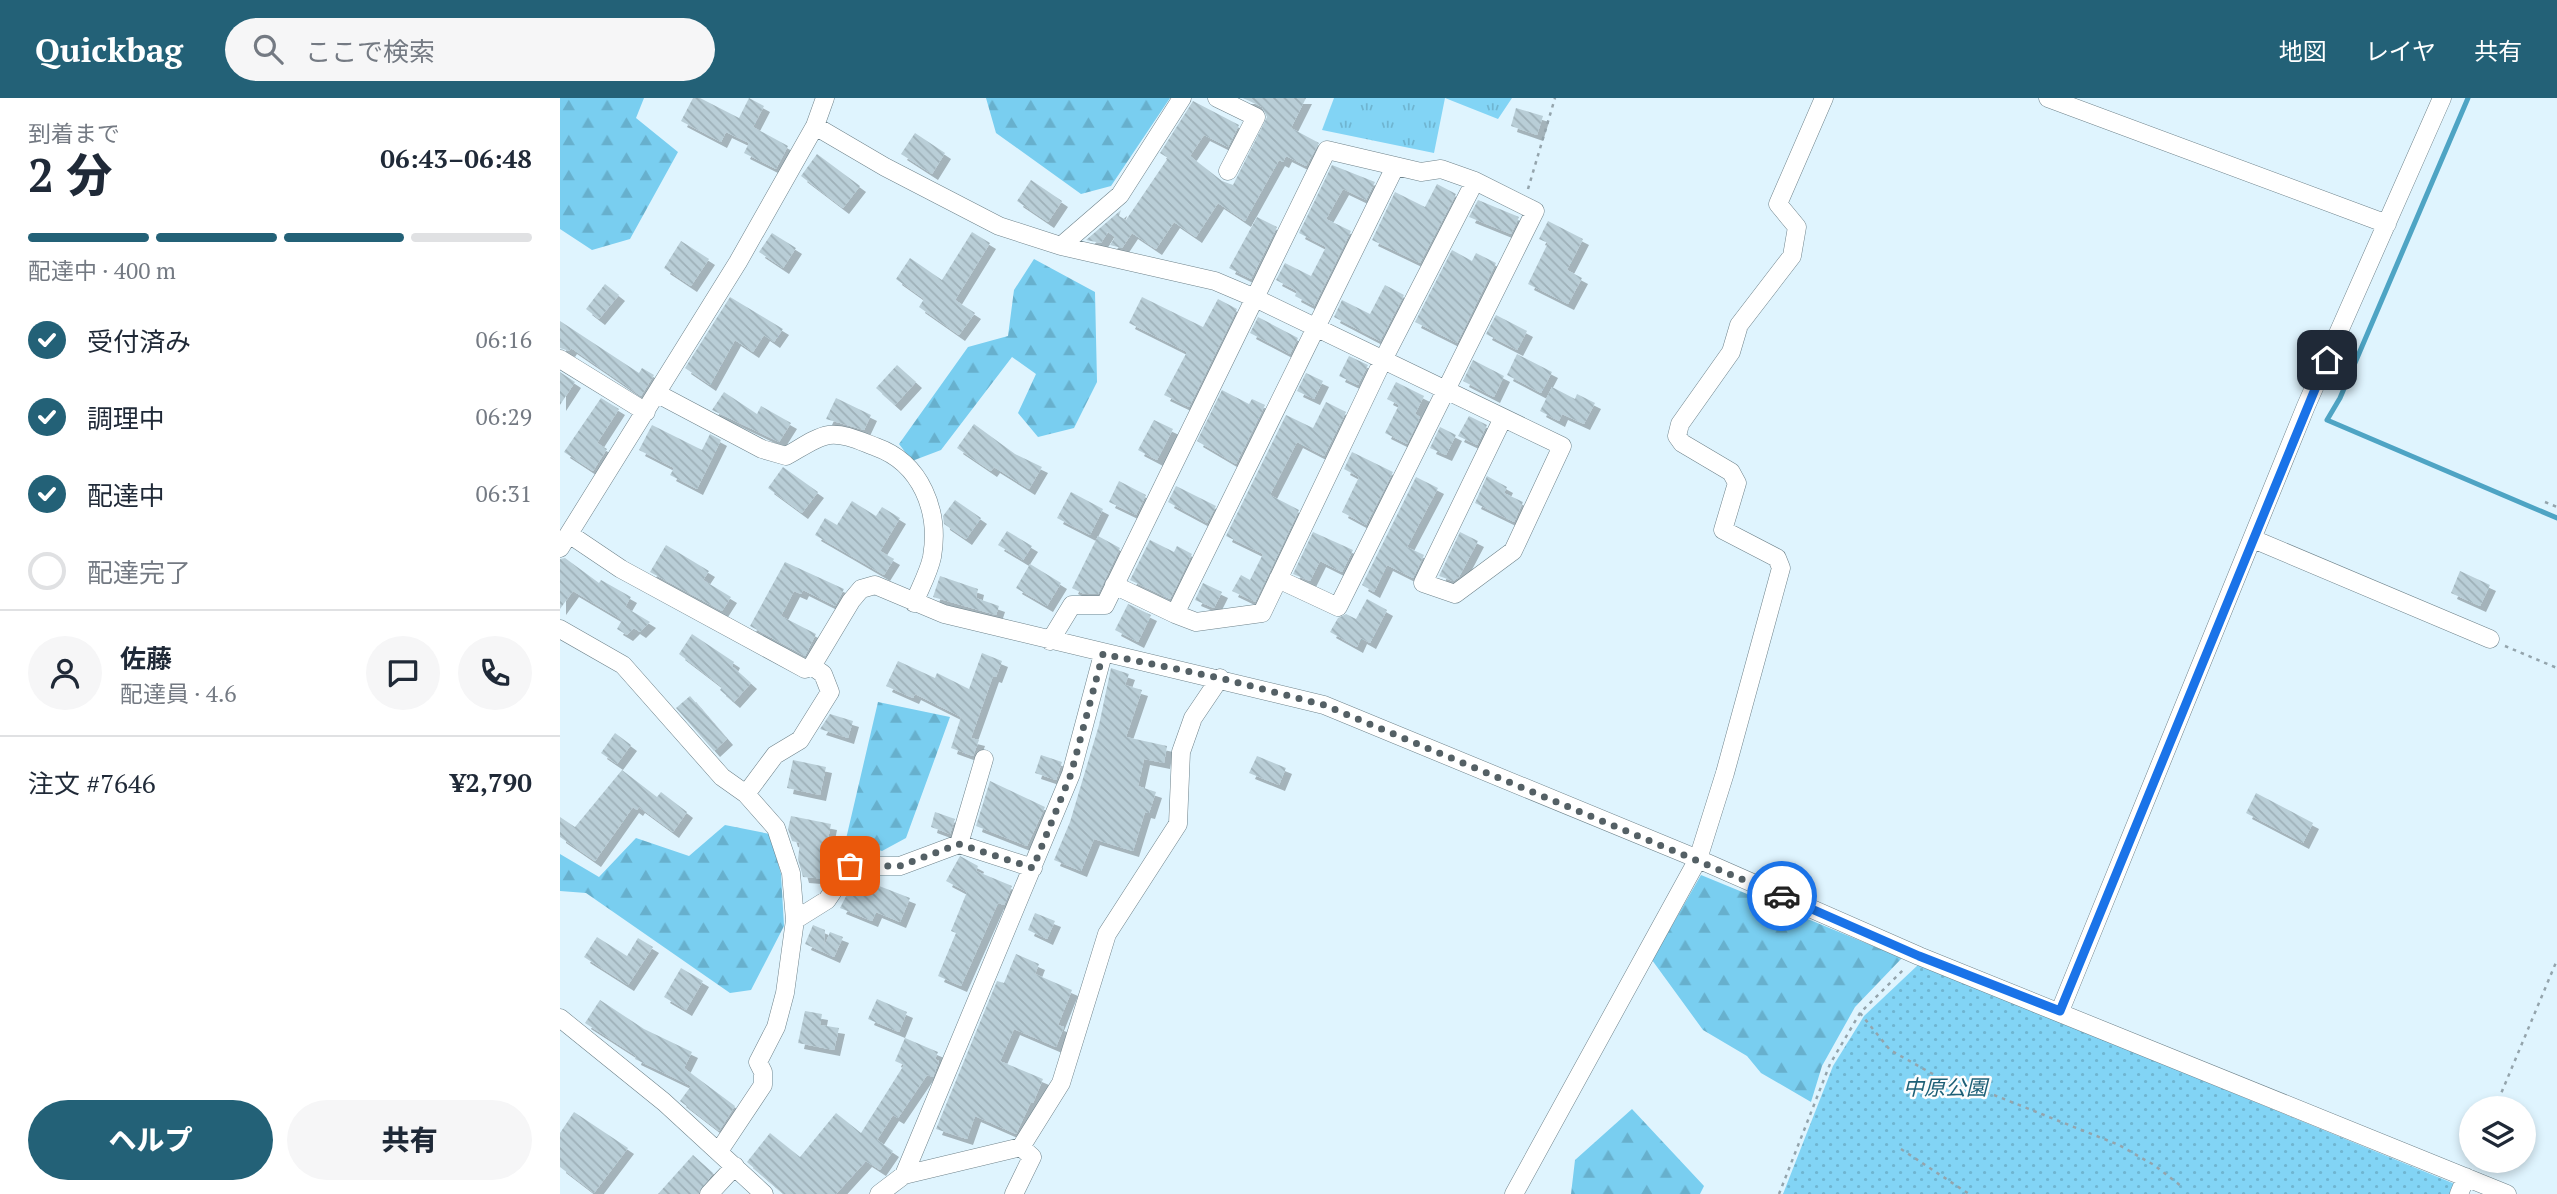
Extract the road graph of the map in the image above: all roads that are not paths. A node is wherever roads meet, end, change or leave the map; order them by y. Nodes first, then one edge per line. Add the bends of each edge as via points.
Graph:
1 (824, 98) edge
2 (1182, 98) edge
3 (1217, 98) edge
4 (1824, 98) edge
5 (2048, 98) edge
6 (2442, 98) edge
7 (815, 127) junction
8 (1395, 167) junction
9 (1228, 171) dead end
10 (1475, 181) junction
11 (2387, 224) junction
12 (1061, 246) junction
13 (1255, 298) junction
14 (1315, 327) junction
15 (560, 359) edge
16 (1383, 360) junction
17 (1444, 389) junction
18 (658, 394) junction
19 (646, 412) junction
20 (1503, 418) junction
21 (2253, 539) junction
22 (564, 541) edge
23 (1278, 579) junction
24 (1114, 585) junction
25 (914, 603) junction
26 (1175, 614) junction
27 (560, 629) edge
28 (2490, 639) road end
29 (1050, 641) junction
30 (1103, 654) junction
31 (812, 666) junction
32 (1220, 678) junction
33 (984, 759) dead end
34 (746, 794) junction
35 (959, 844) junction
36 (1698, 859) junction
37 (1033, 868) junction
38 (795, 920) junction
39 (2060, 1011) junction
40 (560, 1018) edge
41 (1021, 1147) junction
42 (719, 1151) junction
43 (735, 1166) junction
44 (904, 1175) junction
45 (2466, 1177) junction
46 (709, 1194) edge
47 (764, 1194) edge
48 (879, 1194) edge
49 (1014, 1194) edge
50 (1514, 1194) edge
51 (2459, 1194) edge
52 (2507, 1194) edge

1 - 7 street
2 - 12 street via 1120,194
3 - 9 street via 1256,117
4 - 36 street via 1778,204 1797,227 1792,256 1739,325 1731,352 1677,436 1731,472 1737,483 1723,530 1777,558 1781,568
5 - 11 street
6 - 11 street
7 - 12 street via 999,226
7 - 18 street
8 - 10 street via 1420,172 1441,169
8 - 13 street via 1328,150
8 - 14 street
10 - 16 street
10 - 17 street via 1535,211
11 - 21 street
12 - 13 street via 1215,281
13 - 14 street
13 - 24 street
14 - 16 street
14 - 26 street
15 - 19 street
16 - 17 street
16 - 23 street
17 - 20 street
17 - 23 street via 1338,607
18 - 19 street
18 - 25 street via 762,449 786,456 829,435 849,437 903,461 919,477 930,505 933,541 932,558
19 - 22 street
20 - 20 street via 1562,446 1513,551 1455,594 1423,583
21 - 28 street
21 - 39 street
22 - 31 street via 786,661 805,669
23 - 26 street via 1262,612 1196,622
24 - 26 street
24 - 29 street via 1105,605 1072,605
25 - 29 street
25 - 31 street via 875,585 861,589
27 - 34 street via 623,665 722,777
29 - 30 street
30 - 32 street
30 - 37 street via 1071,774
31 - 34 street via 823,674 830,692 800,740 775,755
32 - 36 street via 1324,705
32 - 41 street via 1193,718 1181,752 1178,824 1107,934 1061,1083
33 - 35 street
34 - 38 street via 776,828 791,873
35 - 37 street
35 - 38 street via 900,866 850,866 827,900
36 - 39 street via 1919,956
36 - 50 street
37 - 44 street
38 - 42 street via 785,993 776,1027 758,1062 763,1085
39 - 45 street
40 - 42 street
41 - 44 street
41 - 49 street via 1032,1157
42 - 43 street
43 - 46 street
43 - 47 street
44 - 48 street
45 - 51 street
45 - 52 street

